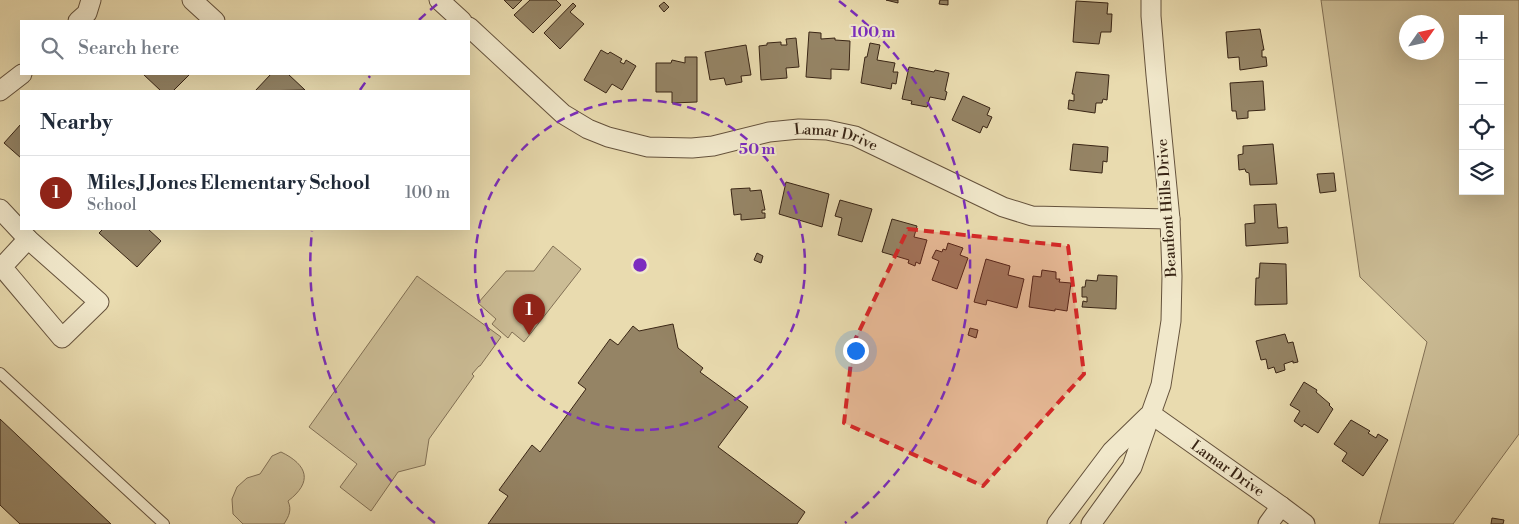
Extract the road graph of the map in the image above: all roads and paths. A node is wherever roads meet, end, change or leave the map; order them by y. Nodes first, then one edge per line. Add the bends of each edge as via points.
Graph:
1 (91, 0) edge
2 (192, 0) edge
3 (439, 0) edge
4 (1152, 0) edge
5 (79, 20) edge
6 (213, 20) edge
7 (461, 20) edge
8 (470, 28) edge
9 (21, 75) edge
10 (0, 90) edge
11 (0, 209) edge
12 (1170, 220) junction
13 (28, 239) junction
14 (0, 373) edge
15 (1151, 414) junction
16 (1281, 506) junction
17 (164, 524) edge
18 (1057, 524) edge
19 (1091, 524) edge
20 (1268, 524) edge
21 (1305, 524) edge

1 - 5 street via 87,12
2 - 6 street
3 - 7 street
4 - 12 street, Beaufont Hills Drive
8 - 12 street, Lamar Drive via 564,114 608,137 648,147 692,148 769,132 827,130 855,136 1003,207 1032,216
9 - 10 street
11 - 13 street
12 - 15 street, Beaufont Hills Drive via 1171,320 1161,385
13 - 13 street via 99,302 62,338 2,267
14 - 17 lane
15 - 16 street, Lamar Drive
15 - 18 street, Beaufont Hills Drive via 1112,450
15 - 19 street, Beaufont Hills Drive via 1132,467
16 - 20 street
16 - 21 street, Lamar Drive

